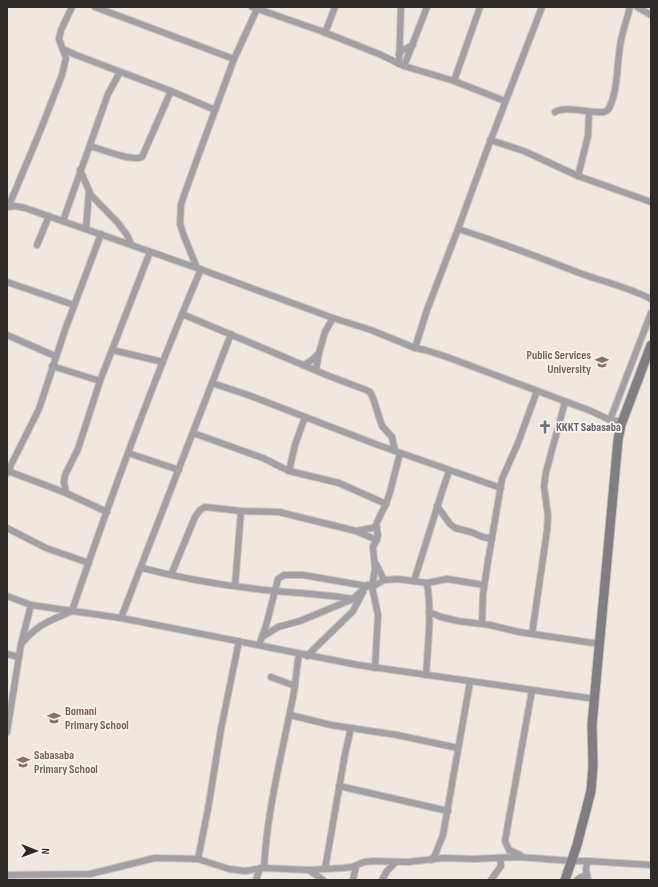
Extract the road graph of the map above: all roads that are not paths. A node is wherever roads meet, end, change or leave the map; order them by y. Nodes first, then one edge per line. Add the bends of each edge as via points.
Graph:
1 (72, 7) edge
2 (95, 7) edge
3 (335, 7) edge
4 (401, 7) edge
5 (427, 7) edge
6 (480, 7) edge
7 (542, 7) edge
8 (630, 7) edge
9 (637, 7) edge
10 (259, 8) edge
11 (651, 15) edge
12 (325, 33) junction
13 (413, 45) junction
14 (63, 49) junction
15 (399, 54) junction
16 (234, 59) junction
17 (402, 65) junction
18 (120, 72) junction
19 (454, 81) junction
20 (171, 91) junction
21 (505, 102) junction
22 (215, 110) junction
23 (555, 112) dead end
24 (589, 112) junction
25 (490, 140) junction
26 (90, 146) junction
27 (80, 170) junction
28 (578, 176) junction
29 (89, 191) junction
30 (651, 202) edge
31 (10, 205) edge
32 (49, 216) junction
33 (63, 221) junction
34 (86, 229) junction
35 (458, 229) junction
36 (101, 234) junction
37 (131, 244) junction
38 (37, 245) dead end
39 (150, 252) junction
40 (199, 269) junction
41 (7, 282) edge
42 (651, 299) edge
43 (74, 305) junction
44 (651, 313) edge
45 (182, 314) junction
46 (333, 318) junction
47 (231, 334) junction
48 (8, 338) edge
49 (651, 345) edge
50 (415, 348) junction
51 (112, 350) junction
52 (319, 353) junction
53 (55, 356) junction
54 (164, 362) junction
55 (304, 365) junction
56 (52, 366) junction
57 (316, 370) junction
58 (100, 381) junction
59 (212, 382) junction
60 (537, 391) junction
61 (565, 402) junction
62 (305, 417) junction
63 (610, 420) junction
64 (623, 422) junction
65 (193, 433) junction
66 (398, 452) junction
67 (128, 453) junction
68 (179, 470) junction
69 (289, 471) junction
70 (449, 471) junction
71 (8, 472) edge
72 (501, 488) junction
73 (66, 493) junction
74 (386, 504) junction
75 (437, 506) junction
76 (240, 511) junction
77 (106, 512) junction
78 (376, 527) junction
79 (7, 528) edge
80 (356, 532) junction
81 (492, 539) junction
82 (377, 540) junction
83 (88, 563) junction
84 (375, 563) junction
85 (142, 568) junction
86 (171, 576) junction
87 (384, 580) junction
88 (414, 581) junction
89 (427, 583) junction
90 (484, 585) junction
91 (235, 586) junction
92 (368, 587) junction
93 (274, 591) junction
94 (7, 596) edge
95 (353, 600) junction
96 (31, 605) junction
97 (72, 611) junction
98 (429, 612) junction
99 (121, 618) junction
100 (482, 624) junction
101 (532, 634) junction
102 (262, 637) junction
103 (239, 641) junction
104 (21, 644) junction
105 (600, 644) junction
106 (259, 645) junction
107 (7, 654) edge
108 (299, 654) junction
109 (307, 656) junction
110 (19, 657) junction
111 (375, 668) junction
112 (426, 675) junction
113 (271, 677) dead end
114 (470, 682) junction
115 (295, 686) junction
116 (532, 690) junction
117 (595, 699) junction
118 (290, 715) junction
119 (351, 728) junction
120 (7, 732) edge
121 (458, 748) junction
122 (339, 786) junction
123 (448, 811) junction
124 (500, 858) junction
125 (529, 858) junction
126 (198, 859) junction
127 (431, 860) junction
128 (572, 861) junction
129 (587, 861) junction
130 (396, 863) junction
131 (651, 865) edge
132 (356, 866) junction
133 (262, 868) junction
134 (309, 870) junction
135 (325, 870) junction
136 (90, 874) junction
137 (7, 875) edge
138 (587, 878) edge
139 (79, 880) edge
140 (256, 880) edge
141 (322, 880) edge
142 (353, 880) edge
143 (382, 880) edge
144 (491, 880) edge
145 (565, 880) edge
146 (577, 880) edge

1 - 14 street via 59,35
2 - 16 street
3 - 12 street
4 - 15 street
5 - 13 street
6 - 19 street
7 - 21 street
8 - 24 street via 620,43 611,106 606,111
9 - 11 street
10 - 12 street
10 - 16 street
12 - 17 street
13 - 15 street via 401,50
13 - 17 street
14 - 18 street
14 - 31 street via 66,58 62,75
15 - 17 street
16 - 22 street
17 - 19 street
18 - 20 street
18 - 26 street via 108,94
19 - 21 street
20 - 22 street
20 - 26 street via 142,157 135,158
21 - 25 street
22 - 40 street via 180,208 180,224
23 - 24 street
24 - 28 street via 588,136
25 - 28 street via 524,151
25 - 35 street
26 - 27 street
27 - 29 street
27 - 33 street
28 - 30 street
29 - 34 street
29 - 37 street via 118,223
31 - 32 street
32 - 33 street
32 - 38 street
33 - 34 street
34 - 36 street
35 - 42 street
35 - 50 street
36 - 37 street
36 - 43 street
37 - 39 street
39 - 40 street
39 - 51 street
40 - 45 street
40 - 46 street
41 - 43 street
43 - 53 street
44 - 63 street
45 - 47 street
45 - 54 street
46 - 50 street
46 - 52 street via 325,332
47 - 55 street
47 - 59 street
48 - 53 street
49 - 64 main road
50 - 60 street via 447,357
51 - 54 street
51 - 58 street
52 - 55 street
52 - 57 street
53 - 56 street
54 - 67 street
55 - 57 street
56 - 58 street
56 - 71 street via 39,409
57 - 66 street via 370,392 382,426 392,437
58 - 73 street via 78,449 64,475
59 - 62 street
59 - 65 street
60 - 61 street
60 - 72 street
61 - 63 street
61 - 101 street via 544,486 547,530
62 - 66 street
62 - 69 street
63 - 64 street
64 - 105 main road via 618,440
65 - 68 street
65 - 69 street via 263,458
66 - 70 street
66 - 74 street
67 - 68 street
67 - 77 street
68 - 85 street
69 - 74 street via 339,483
70 - 72 street
70 - 75 street
71 - 73 street
72 - 81 street
73 - 77 street
74 - 78 street
75 - 81 street via 452,526
75 - 88 street
76 - 80 street via 286,513
76 - 86 street via 205,507 200,510
76 - 91 street
77 - 83 street
78 - 80 street
78 - 82 street
79 - 83 street via 46,548
80 - 82 street
81 - 90 street
82 - 84 street via 373,547
83 - 97 street
84 - 87 street
84 - 92 street
85 - 86 street
85 - 99 street
86 - 91 street
87 - 88 street
87 - 92 street
88 - 89 street
89 - 90 street via 444,579
89 - 98 street
90 - 100 street
91 - 93 street
92 - 93 street via 284,575 278,579
92 - 95 street
92 - 109 street via 353,610
92 - 111 street via 378,615
93 - 95 street
93 - 102 street
94 - 96 street
95 - 102 street via 278,627
96 - 97 street
96 - 104 street
97 - 99 street
97 - 104 street via 41,625
98 - 100 street via 446,618
98 - 112 street
99 - 103 street
100 - 101 street
101 - 105 street
102 - 106 street
103 - 106 street
103 - 126 street
104 - 110 street
105 - 117 main road
106 - 108 street
107 - 110 street
108 - 109 street
108 - 115 street
109 - 111 street
110 - 120 street
111 - 112 street
112 - 114 street
113 - 115 street
114 - 116 street
114 - 121 street
115 - 118 street
116 - 117 street
116 - 125 street via 505,841 509,850
117 - 128 main road via 592,725 592,784
118 - 119 street
118 - 133 street via 277,774
119 - 121 street
119 - 122 street
121 - 123 street
122 - 123 street
122 - 135 street
123 - 127 street via 443,835
124 - 125 street
124 - 127 street
124 - 144 street via 501,866
125 - 128 street
126 - 133 street via 238,871
126 - 136 street via 155,858
127 - 130 street
128 - 129 street
128 - 145 main road
129 - 131 street
129 - 138 street
130 - 132 street via 373,861
130 - 143 street
132 - 135 street
132 - 142 street
133 - 134 street
133 - 140 street
134 - 135 street
134 - 141 street
136 - 137 street
136 - 139 street
138 - 146 street via 581,877

